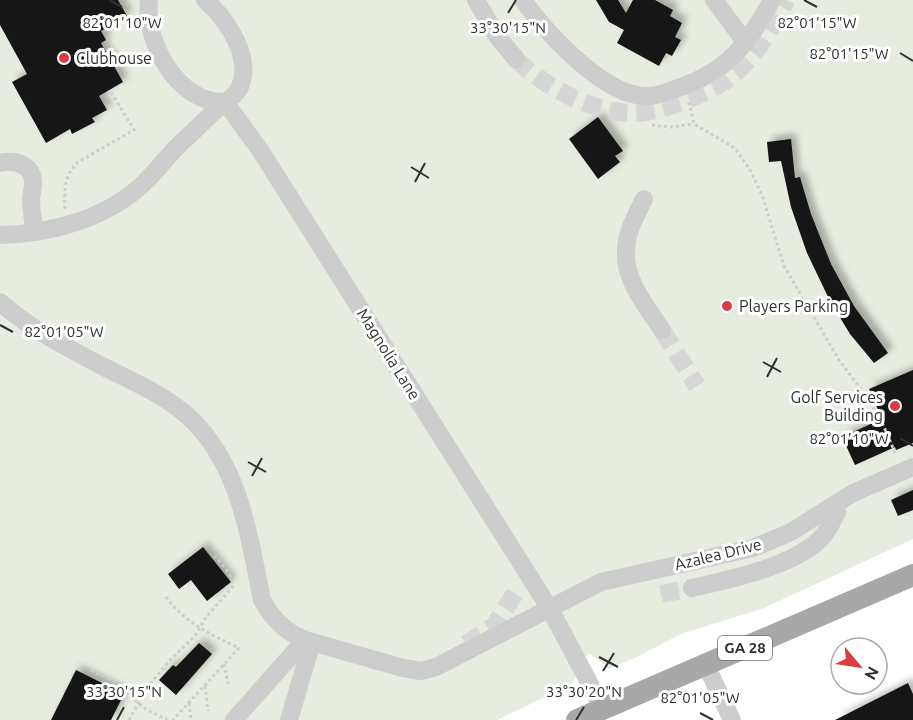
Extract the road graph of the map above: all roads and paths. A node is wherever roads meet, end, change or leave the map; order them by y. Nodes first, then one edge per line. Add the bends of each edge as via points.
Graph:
1 (149, 0) edge
2 (205, 0) edge
3 (476, 0) edge
4 (523, 0) edge
5 (714, 0) edge
6 (772, 0) edge
7 (746, 43) junction
8 (516, 59) tunnel mouth
9 (686, 86) junction
10 (110, 90) dead end
11 (225, 102) junction
12 (694, 124) junction
13 (652, 125) dead end
14 (0, 164) edge
15 (644, 199) dead end
16 (66, 225) junction
17 (35, 232) junction
18 (0, 235) edge
19 (0, 302) edge
20 (662, 330) tunnel mouth
21 (906, 464) edge
22 (836, 504) junction
23 (215, 556) dead end
24 (913, 575) edge
25 (692, 588) tunnel mouth
26 (166, 597) dead end
27 (550, 609) junction
28 (200, 629) junction
29 (308, 641) junction
30 (224, 664) junction
31 (706, 665) junction
32 (91, 670) dead end
33 (205, 686) junction
34 (229, 688) dead end
35 (139, 702) junction
36 (189, 703) junction
37 (603, 709) junction
38 (208, 711) dead end
39 (129, 720) edge
40 (168, 720) edge
41 (173, 720) edge
42 (191, 720) edge
43 (234, 720) edge
44 (289, 720) edge
45 (577, 720) edge
46 (732, 720) edge

1 - 11 street via 152,34 166,66 194,94 208,101
2 - 11 street via 226,21 239,49 242,81
3 - 8 street
4 - 9 street via 555,39 612,86 649,96
5 - 7 street
6 - 7 street
7 - 9 street via 710,74
9 - 12 path
10 - 16 path via 134,130 71,169 66,180
11 - 16 street via 131,194 114,206
11 - 27 street, Magnolia Lane via 260,150
12 - 13 path
12 - 21 path via 735,148 750,170 784,266
14 - 17 street via 24,164 33,176
15 - 20 street via 632,223 626,251 631,280
16 - 17 street
17 - 18 street
19 - 29 street, Azalea Drive via 39,333 159,397 192,420 227,470 243,508 262,600 279,624
21 - 22 street, Azalea Drive
22 - 25 street via 837,512 822,537 795,556 755,573
22 - 27 street, Azalea Drive via 791,532 753,548 601,582
23 - 28 path via 234,583
24 - 31 main road, GA 28
26 - 28 path
27 - 29 street, Azalea Drive via 421,671
27 - 37 street, Magnolia Lane
28 - 30 path via 239,648
28 - 35 path via 156,676
29 - 43 street
29 - 44 street
30 - 33 path
30 - 34 path
31 - 37 main road, GA 28
31 - 46 street
32 - 35 path via 119,683
33 - 36 path
33 - 38 path
35 - 39 path
35 - 40 path
36 - 41 path
36 - 42 path
37 - 45 main road, GA 28

